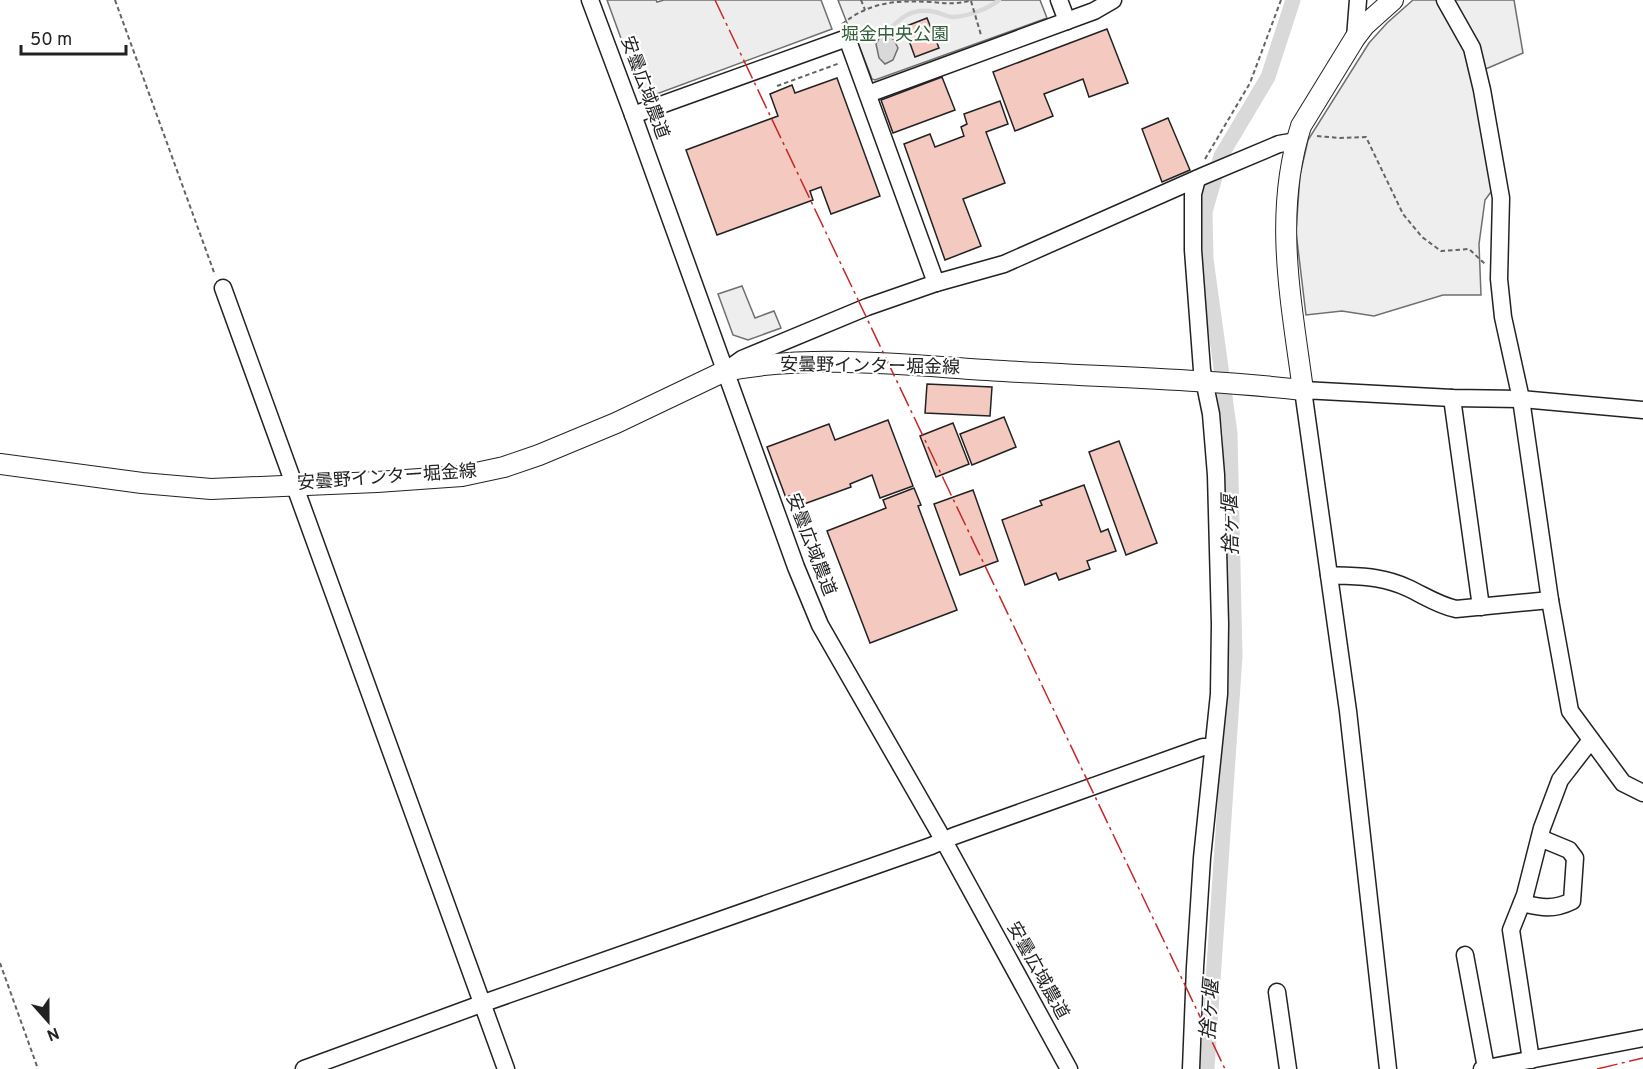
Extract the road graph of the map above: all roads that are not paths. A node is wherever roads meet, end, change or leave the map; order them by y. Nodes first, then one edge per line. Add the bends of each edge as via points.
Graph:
1 (590, 0) edge
2 (1059, 0) edge
3 (1113, 0) edge
4 (1358, 0) edge
5 (1392, 0) edge
6 (1445, 0) edge
7 (1067, 21) junction
8 (1355, 38) junction
9 (868, 94) junction
10 (640, 113) junction
11 (1296, 141) junction
12 (1201, 173) junction
13 (936, 283) junction
14 (223, 288) road end
15 (725, 371) junction
16 (1206, 380) junction
17 (1303, 390) junction
18 (1452, 398) junction
19 (1521, 399) junction
20 (1643, 410) edge
21 (0, 464) edge
22 (296, 486) junction
23 (1329, 575) junction
24 (1550, 600) junction
25 (1481, 607) junction
26 (1591, 740) junction
27 (1213, 747) junction
28 (1643, 793) edge
29 (1540, 838) junction
30 (944, 841) junction
31 (1522, 903) junction
32 (1465, 956) dead end
33 (1277, 992) dead end
34 (481, 1004) junction
35 (1643, 1038) edge
36 (1531, 1060) junction
37 (304, 1069) edge
38 (506, 1069) edge
39 (1069, 1069) edge
40 (1191, 1069) edge
41 (1288, 1069) edge
42 (1388, 1069) edge
43 (1484, 1069) edge

1 - 10 street, 安曇広域農道
2 - 7 street
3 - 7 street
4 - 8 street
5 - 8 main road
6 - 19 street via 1472,48 1482,90 1501,198 1499,279 1503,317
7 - 9 street
8 - 11 main road via 1301,126
9 - 10 street via 843,32
9 - 13 street
10 - 15 street, 安曇広域農道
11 - 12 street
11 - 17 main road via 1285,231
12 - 13 street via 1004,264
12 - 16 street via 1193,194 1192,216 1196,302
13 - 15 street via 742,359
14 - 22 street
15 - 16 main road, 安曇野インター堀金線 via 771,364 830,363
15 - 22 main road, 安曇野インター堀金線 via 616,423 504,467 462,476
15 - 30 street, 安曇広域農道 via 795,567 820,625
16 - 17 main road, 安曇野インター堀金線
16 - 27 street via 1216,475 1220,624
17 - 18 street
17 - 23 street
18 - 19 street
18 - 25 street
19 - 20 street
19 - 24 street
21 - 22 main road, 安曇野インター堀金線 via 211,489
22 - 34 street
23 - 25 street via 1374,576 1443,606
23 - 42 street
24 - 25 street
24 - 26 street via 1570,711
26 - 28 street via 1623,783
26 - 29 street via 1560,780
27 - 30 street via 1180,755
27 - 40 street via 1200,880
29 - 31 street
29 - 31 street via 1569,850 1575,858 1572,901 1545,909
30 - 34 street
30 - 39 street, 安曇広域農道
31 - 36 street via 1511,930
32 - 43 street
33 - 41 street
34 - 37 street
34 - 38 street
35 - 36 street
36 - 43 street

